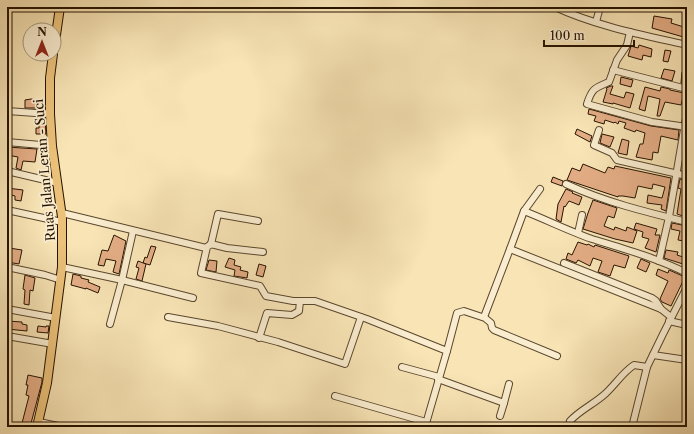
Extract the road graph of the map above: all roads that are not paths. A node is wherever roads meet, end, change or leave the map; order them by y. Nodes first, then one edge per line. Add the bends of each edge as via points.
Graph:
1 (60, 7) edge
2 (555, 7) edge
3 (600, 7) edge
4 (58, 22) edge
5 (596, 22) junction
6 (630, 32) junction
7 (687, 45) edge
8 (52, 62) edge
9 (613, 70) junction
10 (687, 89) edge
11 (7, 111) edge
12 (687, 112) edge
13 (50, 114) junction
14 (686, 127) edge
15 (599, 130) dead end
16 (7, 142) edge
17 (52, 146) junction
18 (7, 171) edge
19 (676, 173) junction
20 (687, 176) edge
21 (58, 183) junction
22 (566, 184) dead end
23 (540, 189) dead end
24 (7, 210) edge
25 (524, 211) junction
26 (62, 213) junction
27 (582, 215) dead end
28 (669, 217) junction
29 (258, 221) dead end
30 (62, 222) junction
31 (687, 222) edge
32 (134, 231) junction
33 (578, 233) junction
34 (208, 246) junction
35 (510, 249) junction
36 (263, 252) dead end
37 (659, 261) junction
38 (564, 263) dead end
39 (7, 266) edge
40 (62, 267) junction
41 (687, 273) edge
42 (60, 280) junction
43 (122, 280) junction
44 (687, 288) edge
45 (628, 292) junction
46 (193, 298) dead end
47 (300, 301) junction
48 (658, 305) junction
49 (7, 309) edge
50 (168, 317) dead end
51 (361, 317) junction
52 (484, 317) junction
53 (56, 318) junction
54 (670, 319) junction
55 (110, 324) dead end
56 (687, 325) edge
57 (7, 336) edge
58 (259, 338) junction
59 (53, 344) junction
60 (447, 351) junction
61 (653, 355) junction
62 (557, 356) dead end
63 (687, 360) edge
64 (402, 367) dead end
65 (647, 367) junction
66 (439, 378) junction
67 (509, 384) dead end
68 (335, 396) dead end
69 (504, 403) junction
70 (500, 416) dead end
71 (570, 421) dead end
72 (38, 424) edge
73 (425, 425) edge
74 (63, 427) edge
75 (632, 427) edge

1 - 4 main road
2 - 5 street
3 - 5 street
5 - 6 street
6 - 7 street
6 - 9 street via 627,45
8 - 13 main road, Ruas Jalan Leran - Suci
9 - 10 street
9 - 14 street via 608,82 594,88 587,104 652,122
11 - 13 street
12 - 14 street
13 - 17 main road, Ruas Jalan Leran - Suci
14 - 19 street
15 - 19 street via 594,145 612,153 617,160
16 - 17 street
17 - 21 main road, Ruas Jalan Leran - Suci
18 - 21 street
19 - 20 street
19 - 28 street
21 - 26 main road, Ruas Jalan Leran - Suci
22 - 28 street via 592,196
23 - 25 street
24 - 30 street
25 - 33 street
25 - 35 street
26 - 30 main road, Ruas Jalan Leran - Suci
26 - 32 street
27 - 33 street
28 - 31 street
28 - 37 street
29 - 34 street via 218,214
30 - 40 main road, Ruas Jalan Leran - Suci
32 - 34 street
32 - 43 street
33 - 37 street
34 - 36 street
34 - 47 street via 203,275 260,286 266,296
35 - 45 street
35 - 52 street
37 - 41 street
38 - 45 street
39 - 42 street
40 - 42 main road, Ruas Jalan Leran - Suci
40 - 43 street
42 - 53 main road, Ruas Jalan Leran - Suci
43 - 46 street
43 - 55 street
44 - 54 street
45 - 48 street
45 - 48 street via 652,298
47 - 51 street via 315,301
47 - 58 street via 299,311 292,315 267,313
48 - 54 street
49 - 53 street
50 - 58 street via 218,326
51 - 58 street via 345,364
51 - 60 street
52 - 60 street via 464,311 457,313
52 - 62 street via 494,330
53 - 59 main road, Ruas Jalan Leran - Suci
54 - 56 street
54 - 61 street
57 - 59 street
59 - 72 main road, Ruas Jalan Leran - Suci
60 - 66 street
61 - 63 street
61 - 65 street
64 - 66 street
65 - 71 street via 634,365 624,371 618,382 604,395
65 - 75 street
66 - 69 street
66 - 73 street
67 - 69 street
68 - 73 street
69 - 70 street
72 - 74 street

